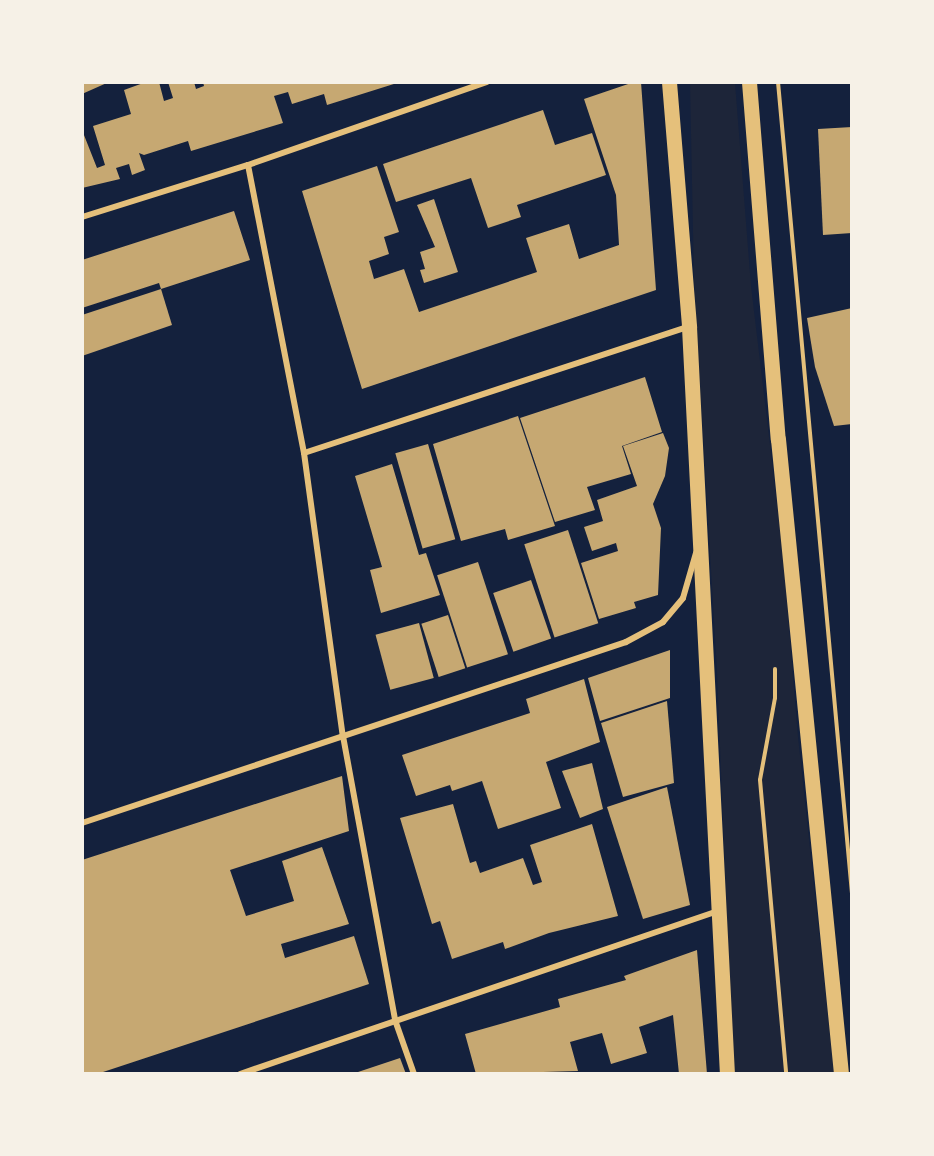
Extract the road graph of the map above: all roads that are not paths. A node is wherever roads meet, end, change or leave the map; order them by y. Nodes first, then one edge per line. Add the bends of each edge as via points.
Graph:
1 (669, 82) edge
2 (749, 82) edge
3 (483, 83) edge
4 (248, 165) junction
5 (82, 217) edge
6 (689, 327) junction
7 (304, 453) junction
8 (700, 538) junction
9 (343, 735) junction
10 (82, 823) edge
11 (718, 911) junction
12 (395, 1020) junction
13 (240, 1074) edge
14 (414, 1074) edge
15 (727, 1074) edge
16 (841, 1074) edge

1 - 6 main road
2 - 16 main road via 778,439
3 - 4 street
4 - 5 street
4 - 7 street
6 - 7 street
6 - 8 main road
7 - 9 street
8 - 9 street via 683,598 654,627 626,642
8 - 11 main road
9 - 10 street
9 - 12 street
11 - 12 street
11 - 15 main road
12 - 13 street
12 - 14 street

